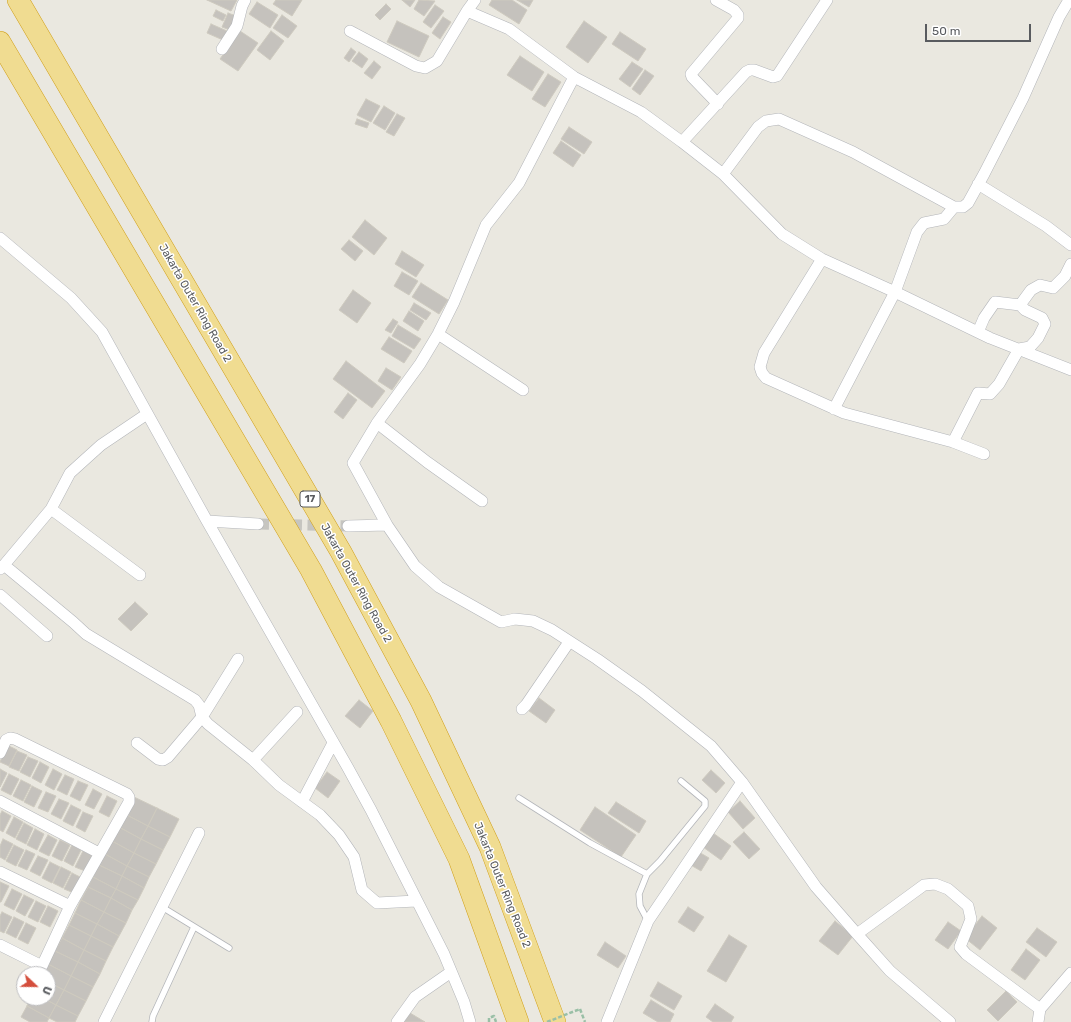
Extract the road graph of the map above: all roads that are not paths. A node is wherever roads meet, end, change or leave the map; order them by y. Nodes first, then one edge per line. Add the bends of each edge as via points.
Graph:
1 (18, 0) edge
2 (245, 0) edge
3 (475, 0) edge
4 (716, 0) edge
5 (826, 0) edge
6 (1069, 0) edge
7 (467, 11) junction
8 (350, 31) dead end
9 (0, 42) edge
10 (222, 49) dead end
11 (574, 77) junction
12 (718, 104) junction
13 (682, 142) junction
14 (723, 174) junction
15 (978, 184) junction
16 (954, 207) junction
17 (0, 238) edge
18 (1071, 245) edge
19 (822, 260) junction
20 (1071, 264) edge
21 (895, 292) junction
22 (1020, 305) junction
23 (978, 332) junction
24 (438, 334) junction
25 (1020, 349) junction
26 (1071, 370) edge
27 (523, 390) dead end
28 (834, 409) junction
29 (147, 414) junction
30 (376, 423) junction
31 (953, 442) junction
32 (984, 454) dead end
33 (482, 501) dead end
34 (51, 509) junction
35 (207, 521) junction
36 (258, 524) tunnel mouth
37 (387, 525) junction
38 (348, 526) tunnel mouth
39 (2, 567) edge
40 (140, 575) dead end
41 (0, 595) edge
42 (0, 598) edge
43 (569, 642) junction
44 (238, 659) dead end
45 (522, 709) dead end
46 (297, 712) dead end
47 (202, 717) junction
48 (137, 743) dead end
49 (333, 743) junction
50 (0, 753) edge
51 (254, 760) junction
52 (681, 781) dead end
53 (742, 782) junction
54 (519, 798) dead end
55 (0, 801) edge
56 (302, 802) junction
57 (199, 833) dead end
58 (99, 853) junction
59 (0, 872) edge
60 (647, 874) junction
61 (416, 901) junction
62 (70, 906) junction
63 (162, 907) junction
64 (648, 921) junction
65 (194, 927) junction
66 (857, 934) junction
67 (0, 945) edge
68 (230, 948) dead end
69 (34, 966) edge
70 (42, 966) edge
71 (451, 972) junction
72 (1071, 973) edge
73 (1040, 1008) junction
74 (104, 1022) edge
75 (152, 1022) edge
76 (397, 1022) edge
77 (470, 1022) edge
78 (518, 1022) edge
79 (555, 1022) edge
80 (607, 1022) edge
81 (950, 1022) edge
82 (1038, 1022) edge

1 - 79 highway, Jakarta Outer Ring Road 2 / 17 via 340,552 421,701 490,847
2 - 10 street via 237,26
3 - 7 street
4 - 12 street via 734,10 738,18 691,74
5 - 12 street via 777,76 750,70
6 - 15 street via 1023,98
7 - 8 street via 437,61 425,68 416,66
7 - 11 street via 509,29
9 - 78 highway via 311,570 459,859
11 - 13 street via 641,112
11 - 24 street via 519,183 486,225
12 - 13 street
13 - 14 street
14 - 16 street via 758,127 766,121 779,119 853,152
14 - 19 street via 782,234
15 - 16 street via 968,203 963,207
15 - 18 street via 1046,226
16 - 21 street via 944,219 924,223 917,232
17 - 29 street via 71,298 102,332
19 - 21 street
19 - 28 street via 764,353 760,367 766,378
20 - 22 street via 1065,276 1053,288 1040,285 1031,290
21 - 23 street
21 - 28 street
22 - 23 street via 995,302
22 - 25 street via 1042,318 1045,324 1030,347
23 - 25 street
24 - 27 street
24 - 30 street via 420,364
25 - 26 street
25 - 31 street via 990,394 978,392
28 - 31 street
29 - 34 street via 101,444 70,473
29 - 35 street
30 - 33 street
30 - 37 street via 353,462
31 - 32 street
34 - 39 street
34 - 40 street
35 - 36 street
35 - 49 street
37 - 38 street
37 - 43 street via 415,566 439,587 501,622 515,619 533,621
39 - 47 street via 86,634 195,700 200,705
41 - 42 street via 47,636
43 - 45 street
43 - 53 street via 642,691 711,746
44 - 47 street
46 - 51 street
47 - 48 street via 163,760 151,755
47 - 51 street via 226,740
49 - 56 street
49 - 61 street
50 - 58 street via 6,740 15,739 127,794 129,802
51 - 56 street via 279,785
52 - 60 lane via 705,801 705,806
53 - 64 street
53 - 66 street via 816,887
54 - 60 lane via 590,843
55 - 58 street
56 - 61 street via 320,815 339,835 354,857 362,890 377,903
57 - 63 street
58 - 62 street
59 - 62 street
60 - 64 lane via 639,894 640,906
61 - 71 street
62 - 70 street
63 - 65 lane
63 - 74 street
64 - 80 street
65 - 68 lane
65 - 75 lane
66 - 73 street via 924,884 935,884 948,889 968,906 971,919 960,948
66 - 81 street via 890,972
67 - 69 street
71 - 76 street via 415,997
71 - 77 street
72 - 73 street
73 - 82 street

